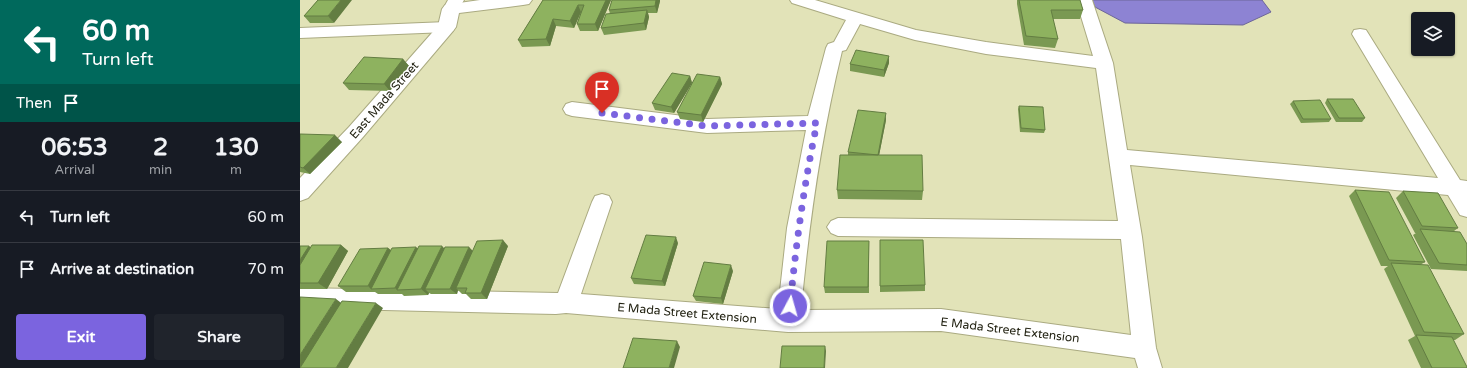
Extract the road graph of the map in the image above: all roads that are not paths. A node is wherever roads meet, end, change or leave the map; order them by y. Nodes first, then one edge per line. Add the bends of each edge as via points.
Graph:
1 (523, 0) edge
2 (798, 0) edge
3 (1084, 0) edge
4 (452, 12) edge
5 (855, 18) junction
6 (303, 28) edge
7 (1360, 34) dead end
8 (1104, 62) junction
9 (572, 110) dead end
10 (817, 123) junction
11 (1118, 157) junction
12 (1461, 188) edge
13 (300, 192) edge
14 (602, 202) dead end
15 (1467, 209) edge
16 (838, 227) dead end
17 (1130, 230) junction
18 (300, 298) edge
19 (566, 303) junction
20 (788, 321) junction
21 (1147, 358) edge

1 - 4 street
2 - 5 street
3 - 8 street
4 - 6 street
4 - 13 street, East Mada Street via 356,132
5 - 8 street via 915,34 986,48
5 - 10 street via 840,46 834,48
7 - 12 street
8 - 11 street
9 - 10 street via 707,126
10 - 20 street via 798,228
11 - 12 street
11 - 17 street
12 - 15 street
14 - 19 street
16 - 17 street via 936,226 975,229
17 - 21 street
18 - 19 street, E Mada Street Extension
19 - 20 street, E Mada Street Extension
20 - 21 street, E Mada Street Extension via 941,320

